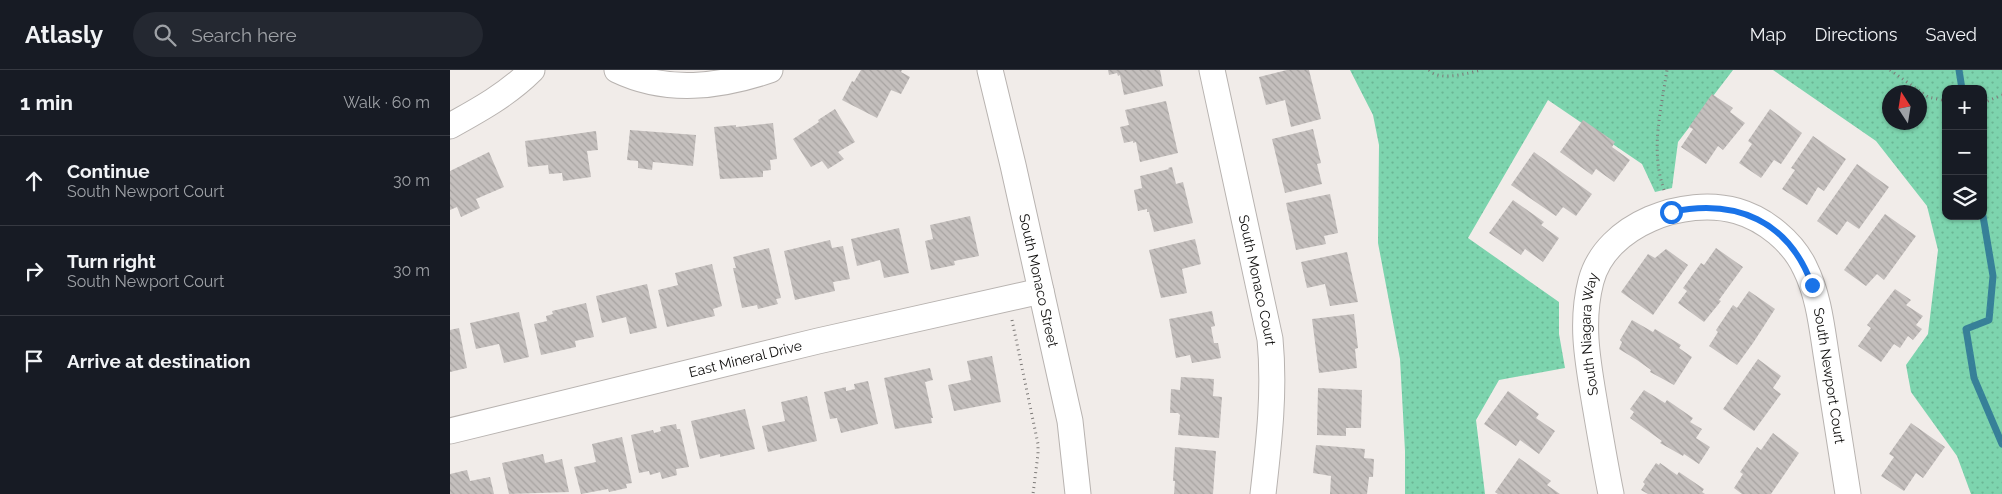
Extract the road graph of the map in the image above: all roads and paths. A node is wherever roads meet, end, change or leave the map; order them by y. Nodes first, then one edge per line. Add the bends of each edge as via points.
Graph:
1 (532, 70) edge
2 (617, 70) edge
3 (770, 70) edge
4 (990, 70) edge
5 (1212, 70) edge
6 (1429, 70) edge
7 (1482, 70) edge
8 (1667, 70) edge
9 (1890, 70) edge
10 (2002, 96) edge
11 (1942, 100) edge
12 (1987, 102) edge
13 (450, 126) edge
14 (1671, 212) junction
15 (1040, 291) junction
16 (1012, 322) dead end
17 (450, 431) edge
18 (1033, 494) edge
19 (1078, 494) edge
20 (1263, 494) edge
21 (1610, 494) edge
22 (1848, 494) edge

1 - 13 street via 503,94
2 - 3 street via 641,79 691,87 740,80
4 - 15 street, South Monaco Street
5 - 20 street, South Monaco Court via 1270,339 1271,419
6 - 7 path via 1442,76
8 - 14 path via 1656,155
9 - 11 path via 1928,97
10 - 12 path
14 - 21 street, South Niagara Way via 1636,226 1610,248 1591,278 1585,323 1586,353
14 - 22 street, South Newport Court via 1707,207 1737,211 1769,226 1796,252 1806,268 1818,304
15 - 17 street, East Mineral Drive
15 - 19 street, South Monaco Street via 1070,421
16 - 18 path via 1038,444

